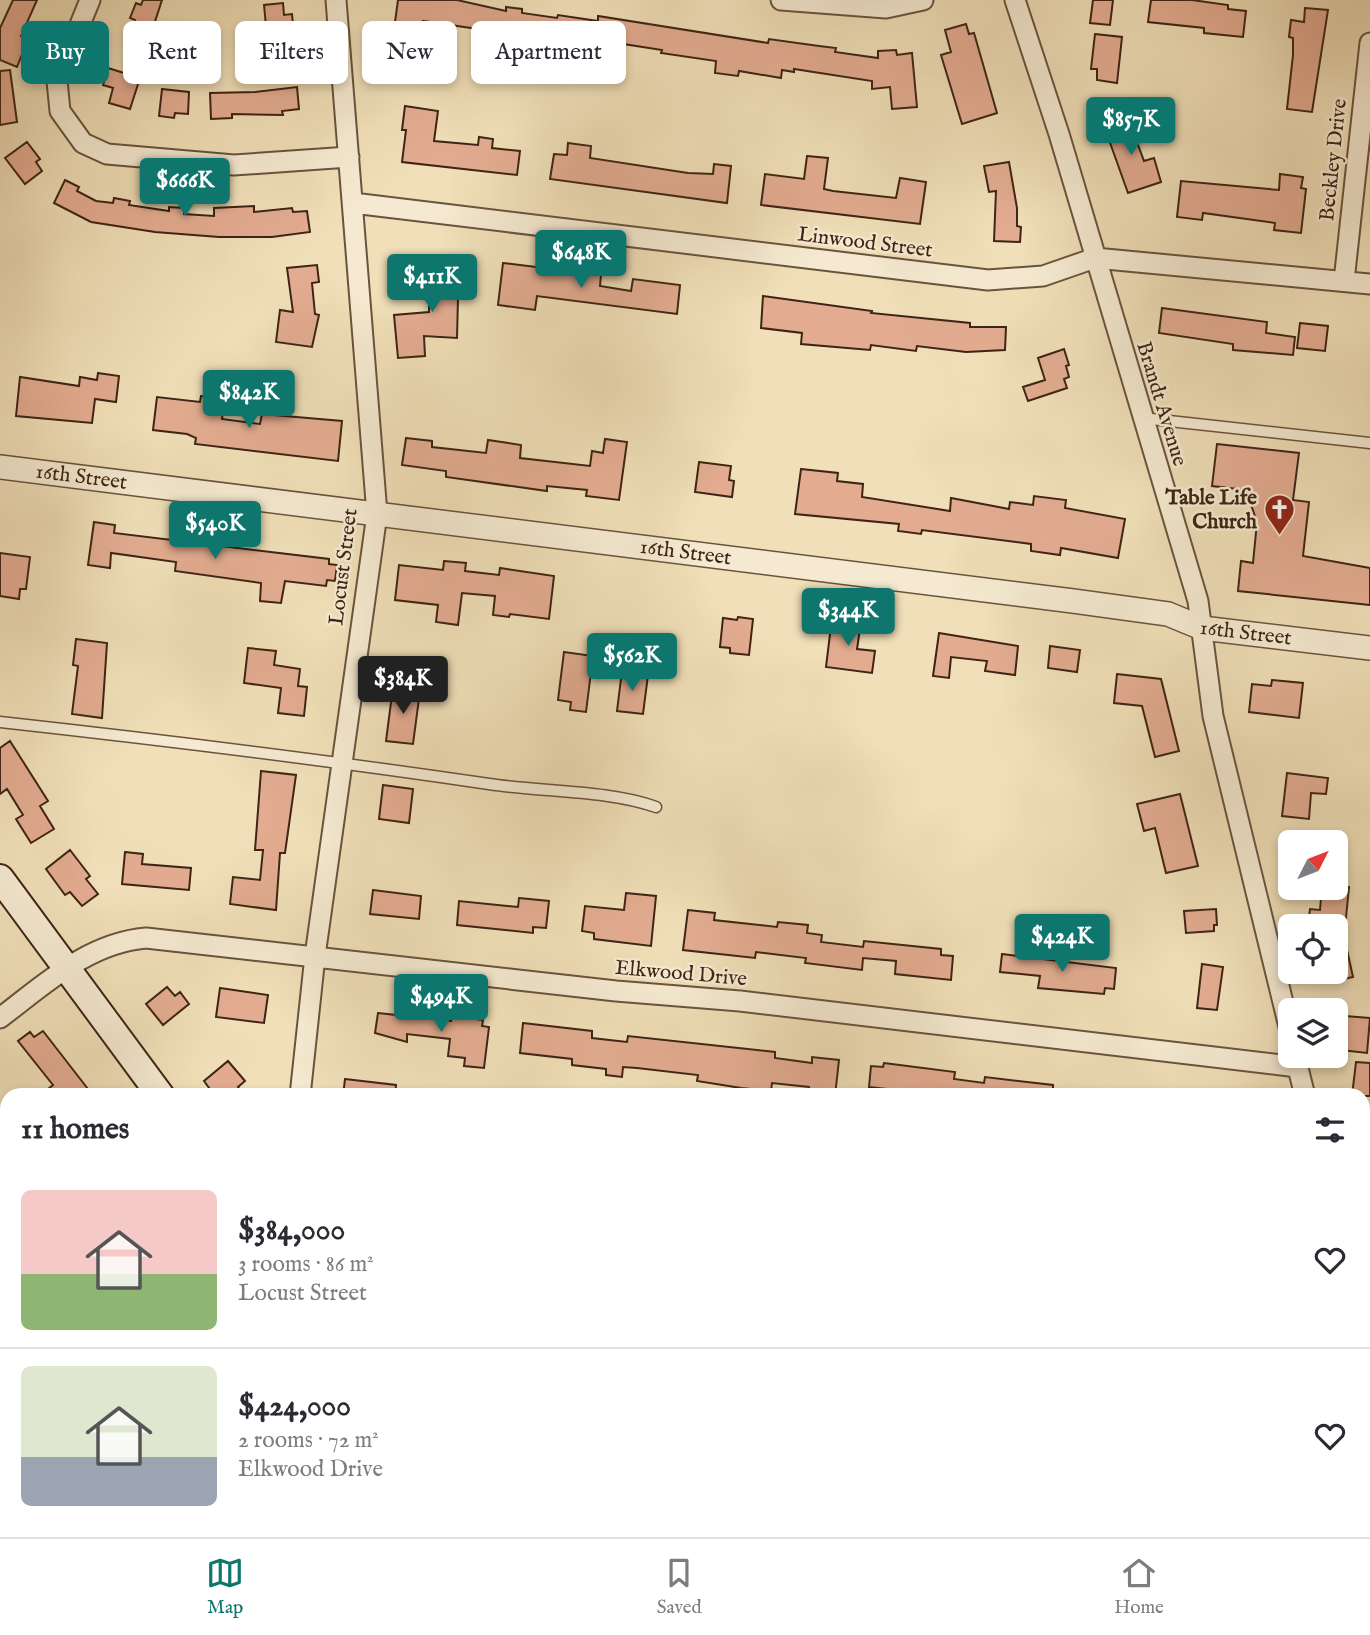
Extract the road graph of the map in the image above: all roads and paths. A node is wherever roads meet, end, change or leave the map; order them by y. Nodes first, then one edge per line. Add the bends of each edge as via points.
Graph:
1 (90, 0) edge
2 (336, 0) edge
3 (781, 0) edge
4 (923, 0) edge
5 (1015, 0) edge
6 (1370, 43) edge
7 (349, 157) junction
8 (353, 203) junction
9 (1095, 258) junction
10 (1344, 281) junction
11 (1370, 284) edge
12 (1142, 418) junction
13 (1370, 443) edge
14 (0, 467) edge
15 (377, 514) junction
16 (1202, 628) junction
17 (1370, 648) edge
18 (0, 722) edge
19 (341, 763) junction
20 (656, 807) dead end
21 (0, 878) edge
22 (314, 956) junction
23 (66, 968) junction
24 (1282, 998) edge
25 (0, 1018) edge
26 (1278, 1059) edge
27 (1299, 1068) edge
28 (155, 1088) edge
29 (301, 1088) edge
30 (1303, 1088) edge

1 - 7 street via 57,81 60,111 83,143 107,154 234,165
2 - 7 street, Locust Street
3 - 4 street via 886,8
5 - 9 street, Brandt Avenue
6 - 10 street, Beckley Drive
7 - 8 street, Locust Street
8 - 9 street, Linwood Street via 988,280 1042,276
8 - 15 street, Locust Street
9 - 10 street, Linwood Street
9 - 12 street, Brandt Avenue
10 - 11 street, Linwood Street
12 - 13 lane
12 - 16 street, Brandt Avenue via 1197,597
14 - 15 street, 16th Street
15 - 16 street, 16th Street via 1168,614
15 - 19 street, Locust Street
16 - 17 street, 16th Street
16 - 24 street, Brandt Avenue via 1213,716
18 - 19 lane
19 - 20 lane via 636,800
19 - 22 street, Locust Street
21 - 23 main road
22 - 23 street, Elkwood Drive via 146,938 124,940
22 - 26 street, Elkwood Drive
22 - 29 street, Locust Street
23 - 25 street, Elkwood Drive
23 - 28 main road
27 - 30 street

